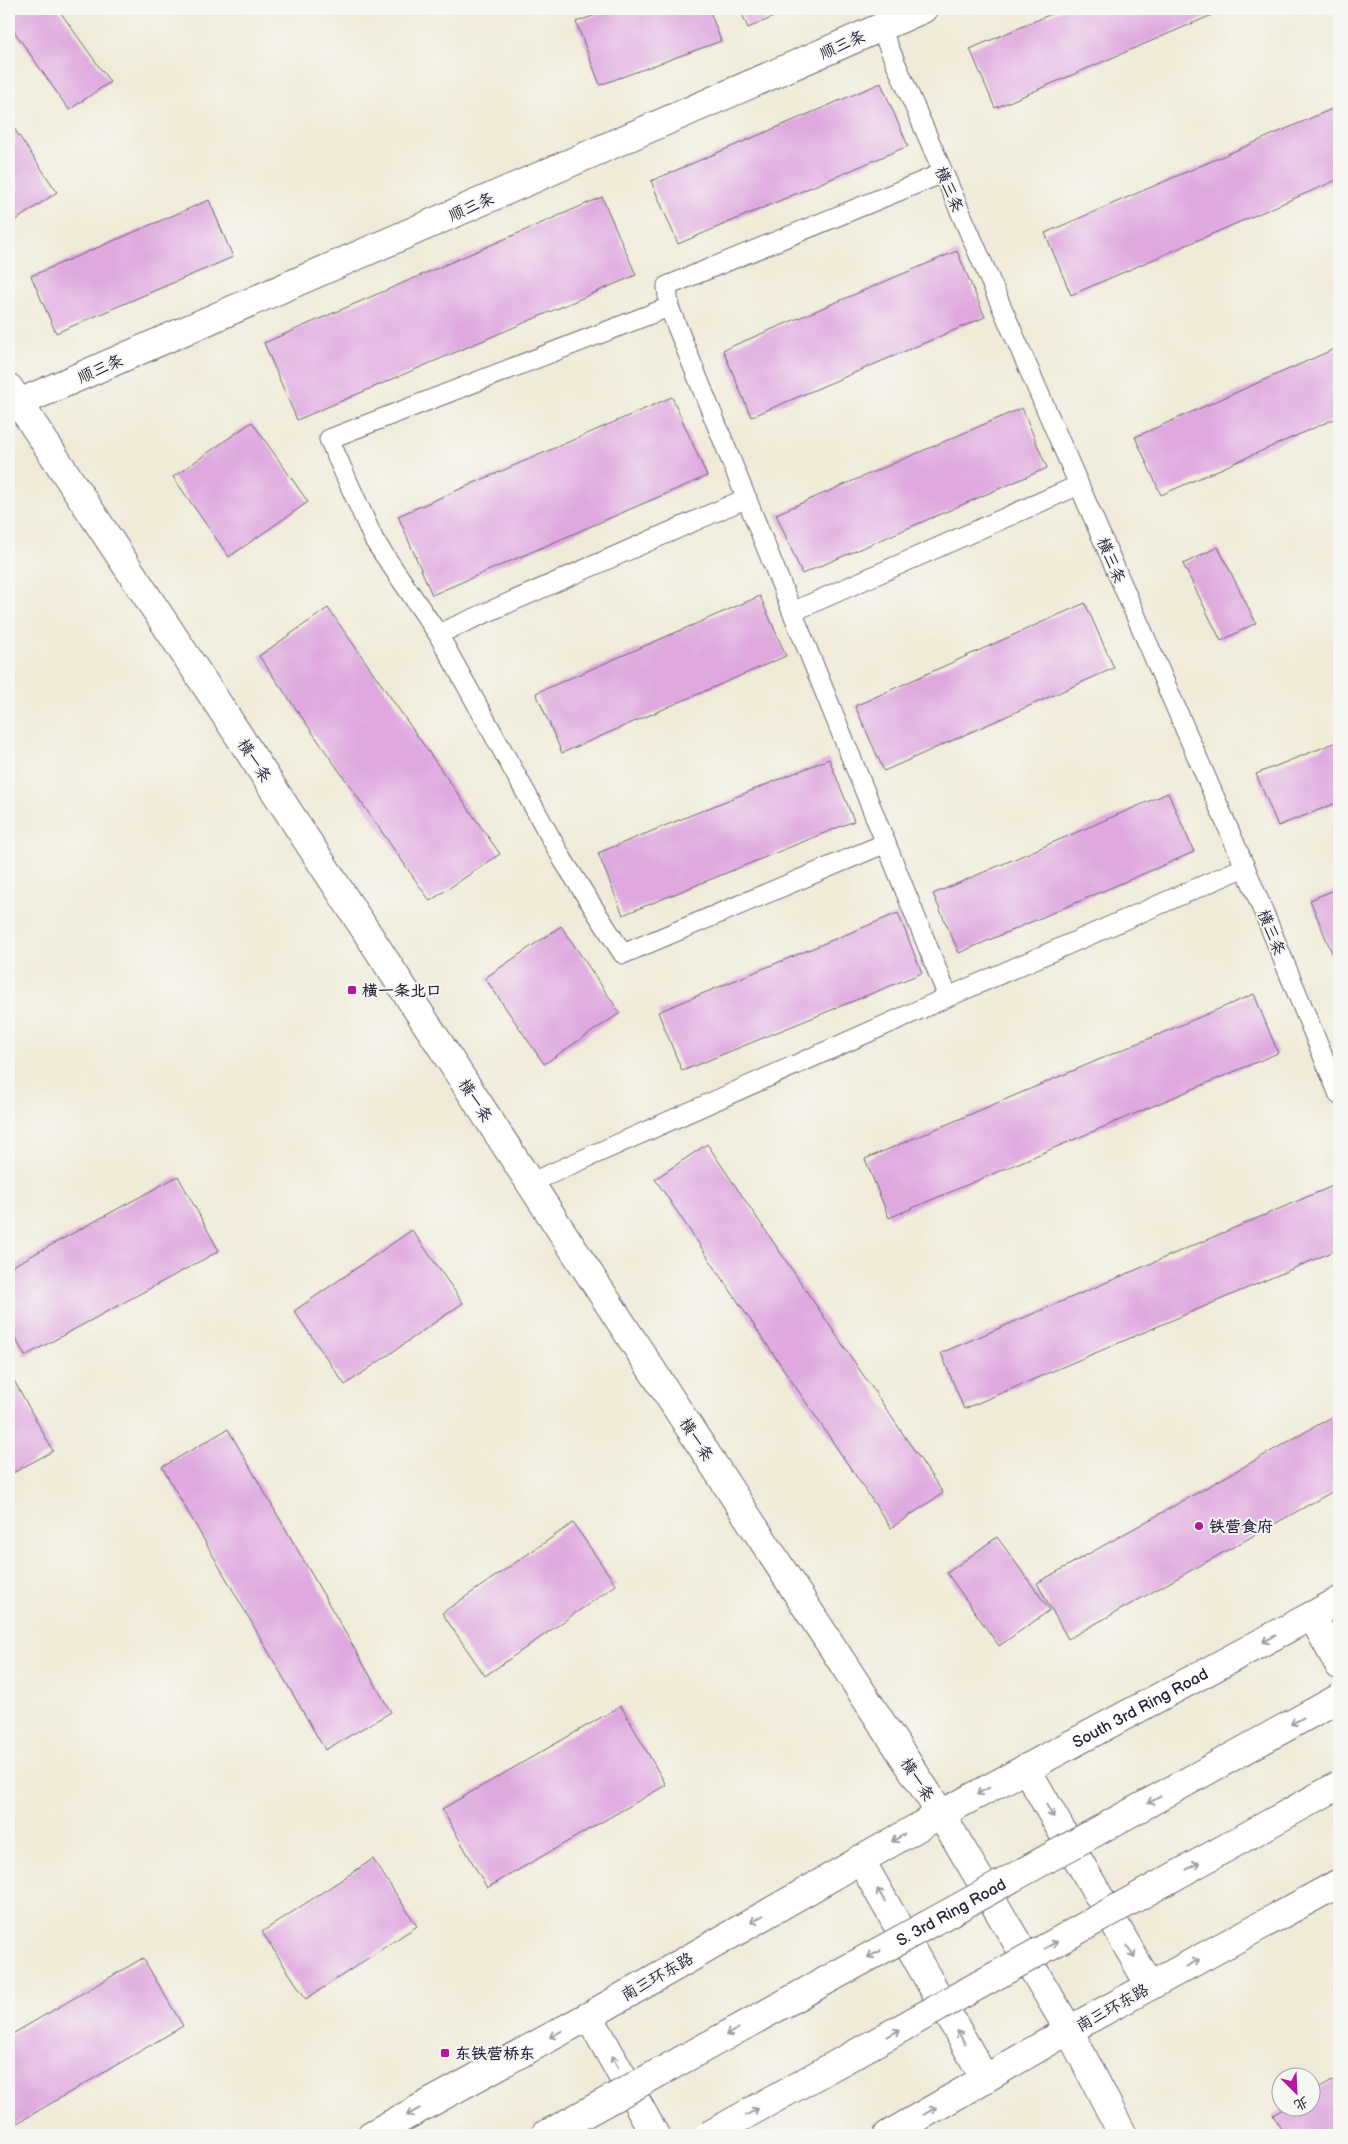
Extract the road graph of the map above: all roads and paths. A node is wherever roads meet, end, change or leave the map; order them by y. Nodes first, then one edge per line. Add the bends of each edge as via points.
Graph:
1 (923, 9) edge
2 (880, 28) junction
3 (943, 173) junction
4 (669, 307) junction
5 (14, 395) edge
6 (1079, 485) junction
7 (747, 498) junction
8 (792, 612) junction
9 (438, 634) junction
10 (886, 843) junction
11 (1245, 867) junction
12 (948, 997) junction
13 (1339, 1095) edge
14 (530, 1183) junction
15 (1339, 1601) edge
16 (1312, 1616) junction
17 (1339, 1664) edge
18 (1339, 1698) edge
19 (1026, 1768) junction
20 (1339, 1785) edge
21 (941, 1814) junction
22 (860, 1859) junction
23 (1339, 1883) edge
24 (1150, 1986) junction
25 (589, 2016) junction
26 (1069, 2030) junction
27 (985, 2079) junction
28 (553, 2131) edge
29 (371, 2135) edge
30 (655, 2135) edge
31 (709, 2135) edge
32 (888, 2135) edge
33 (1123, 2135) edge

1 - 2 main road, 顺三条
2 - 3 lane, 横三条
2 - 5 main road, 顺三条
3 - 4 lane via 667,286
3 - 6 lane, 横三条
4 - 7 lane
4 - 9 lane via 329,439 374,540
5 - 14 main road, 横一条
6 - 8 lane
6 - 11 lane, 横三条
7 - 8 lane
7 - 9 lane
8 - 10 lane
9 - 10 lane via 563,860 624,954
10 - 12 lane
11 - 12 lane
11 - 13 lane, 横三条
12 - 14 lane
14 - 21 main road, 横一条
15 - 16 main road, South 3rd Ring Road
16 - 17 main road
16 -> 19 main road, South 3rd Ring Road
18 -> 28 main road, S. 3rd Ring Road, bridge
19 -> 21 main road, South 3rd Ring Road
19 -> 24 main road
31 -> 20 main road, bridge
21 -> 22 main road, 南三环东路
21 - 26 main road, 横一条
22 -> 25 main road, 南三环东路
27 -> 22 main road
24 -> 23 main road, 南三环东路
24 - 26 main road, 南三环东路
25 -> 29 main road, 南三环东路
30 -> 25 main road
26 - 27 main road, 南三环东路
26 - 33 main road, 横一条
32 -> 27 main road, 南三环东路

